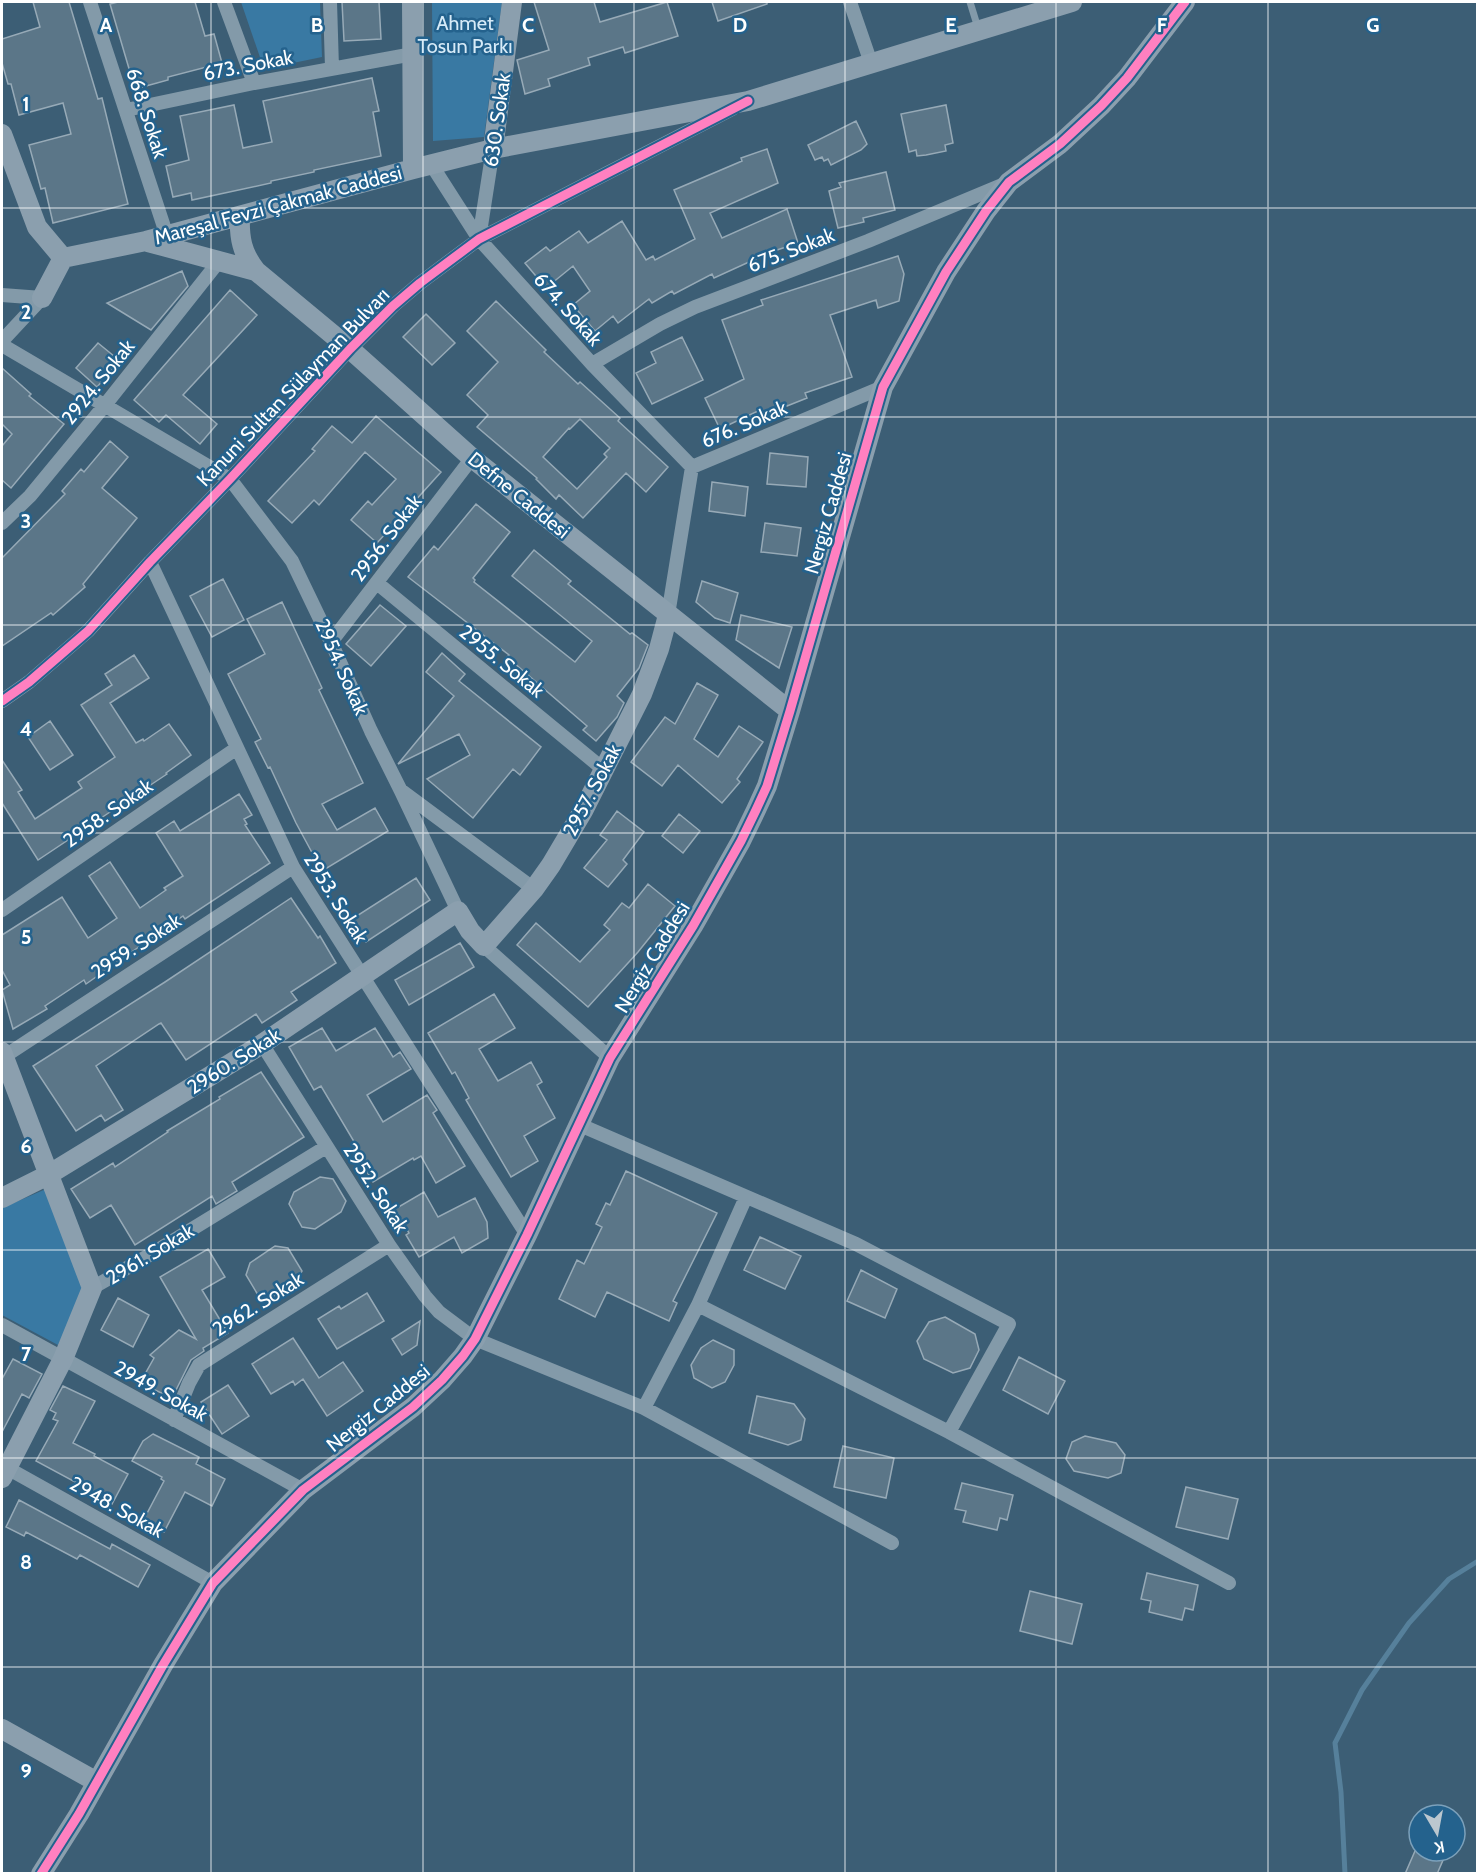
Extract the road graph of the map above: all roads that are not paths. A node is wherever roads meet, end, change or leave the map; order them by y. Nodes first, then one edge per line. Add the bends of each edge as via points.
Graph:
1 (90, 2) edge
2 (224, 2) edge
3 (330, 2) edge
4 (412, 2) edge
5 (512, 2) edge
6 (850, 2) edge
7 (970, 2) edge
8 (1072, 2) edge
9 (1185, 2) edge
10 (979, 30) junction
11 (413, 54) junction
12 (871, 63) junction
13 (332, 68) junction
14 (254, 83) junction
15 (748, 101) junction
16 (126, 110) junction
17 (2, 135) edge
18 (494, 149) junction
19 (422, 166) junction
20 (1009, 182) junction
21 (240, 216) junction
22 (167, 236) junction
23 (479, 239) junction
24 (147, 241) junction
25 (63, 258) junction
26 (220, 260) junction
27 (256, 271) junction
28 (2, 295) edge
29 (42, 298) junction
30 (2, 341) edge
31 (2, 345) edge
32 (350, 349) junction
33 (592, 364) junction
34 (883, 387) junction
35 (105, 405) junction
36 (472, 458) junction
37 (692, 467) junction
38 (230, 480) junction
39 (2, 522) edge
40 (150, 562) junction
41 (377, 583) junction
42 (668, 615) junction
43 (331, 642) junction
44 (2, 701) edge
45 (790, 711) junction
46 (237, 748) junction
47 (603, 769) junction
48 (401, 791) junction
49 (293, 867) junction
50 (534, 889) junction
51 (2, 910) edge
52 (458, 911) junction
53 (484, 946) junction
54 (362, 976) junction
55 (262, 1044) junction
56 (2, 1056) edge
57 (610, 1058) junction
58 (580, 1125) junction
59 (326, 1147) junction
60 (48, 1175) junction
61 (746, 1197) junction
62 (2, 1198) edge
63 (527, 1235) junction
64 (389, 1245) junction
65 (92, 1288) junction
66 (698, 1305) junction
67 (2, 1325) edge
68 (475, 1339) junction
69 (63, 1359) junction
70 (644, 1408) junction
71 (174, 1420) junction
72 (949, 1432) junction
73 (3, 1470) edge
74 (303, 1490) junction
75 (892, 1543) dead end
76 (213, 1582) junction
77 (1229, 1583) dead end
78 (2, 1729) edge
79 (97, 1782) junction
80 (41, 1874) edge

1 - 16 street, 668. Sokak
2 - 14 street
3 - 13 street
4 - 11 street
5 - 18 street, 630. Sokak
6 - 12 street
7 - 10 lane
8 - 10 street, Kanuni Sultan Sülayman Bulvarı
9 - 20 street, Nergiz Caddesi via 1127,78 1089,119
10 - 12 street, Kanuni Sultan Sülayman Bulvarı
11 - 13 street, 673. Sokak
11 - 19 street
12 - 15 street, Kanuni Sultan Sülayman Bulvarı
13 - 14 street, 673. Sokak
14 - 16 street, 673. Sokak
15 - 18 street, Mareşal Fevzi Çakmak Caddesi
15 - 23 street, Kanuni Sultan Sülayman Bulvarı
16 - 22 street, 668. Sokak
17 - 25 street via 37,227
18 - 19 street, Mareşal Fevzi Çakmak Caddesi
18 - 23 street, 630. Sokak
19 - 21 street, Mareşal Fevzi Çakmak Caddesi
19 - 23 street, 674. Sokak
20 - 33 street, 675. Sokak via 695,307
20 - 34 street, Nergiz Caddesi via 946,272
21 - 22 street, Mareşal Fevzi Çakmak Caddesi
21 - 27 street via 240,243
22 - 24 street, Mareşal Fevzi Çakmak Caddesi
23 - 32 street, Kanuni Sultan Sülayman Bulvarı via 393,306
23 - 33 street, 674. Sokak
24 - 25 street, Mareşal Fevzi Çakmak Caddesi
24 - 26 street
25 - 29 street
26 - 27 street
26 - 35 street, 2924. Sokak
27 - 32 street, Defne Caddesi
28 - 29 street
29 - 30 street
31 - 35 street, 2954. Sokak
32 - 36 street, Defne Caddesi
32 - 38 street, Kanuni Sultan Sülayman Bulvarı
33 - 37 street, 674. Sokak
34 - 37 street, 676. Sokak
34 - 45 street, Nergiz Caddesi
35 - 38 street, 2954. Sokak
35 - 39 street, 2924. Sokak via 30,496
36 - 41 street, 2956. Sokak
36 - 42 street, Defne Caddesi
37 - 42 street, 676. Sokak
38 - 40 street, Kanuni Sultan Sülayman Bulvarı
38 - 43 street, 2954. Sokak via 292,561
40 - 44 street, Kanuni Sultan Sülayman Bulvarı via 88,631
40 - 46 street, 2953. Sokak
41 - 43 street, 2956. Sokak
41 - 47 street, 2955. Sokak
42 - 45 street, Defne Caddesi
42 - 47 street, 2957. Sokak via 642,694
43 - 48 street, 2954. Sokak
45 - 57 street, Nergiz Caddesi via 767,786 741,841
46 - 49 street, 2953. Sokak
46 - 51 street, 2958. Sokak
47 - 50 street, 2957. Sokak via 566,841
48 - 50 street
48 - 52 street, 2954. Sokak
49 - 54 street, 2953. Sokak
49 - 56 street, 2959. Sokak
50 - 53 street, 2957. Sokak
52 - 53 street, 2954. Sokak
52 - 54 street, 2960. Sokak
53 - 57 street, 2954. Sokak
54 - 55 street, 2960. Sokak
54 - 63 street, 2953. Sokak
55 - 59 street, 2952. Sokak
55 - 60 street, 2960. Sokak
56 - 60 street
57 - 58 street, Nergiz Caddesi
58 - 61 street
58 - 63 street, Nergiz Caddesi
59 - 64 street, 2952. Sokak
59 - 65 street, 2961. Sokak
60 - 62 street, 2960. Sokak
60 - 65 street
61 - 66 street
61 - 72 street via 856,1244 1009,1324
63 - 68 street, Nergiz Caddesi
64 - 68 street, 2952. Sokak via 439,1312
64 - 71 street, 2962. Sokak via 199,1365
65 - 69 street, 2961. Sokak
66 - 70 street
66 - 72 street
67 - 69 street, 2949. Sokak
68 - 70 street, 2952. Sokak
68 - 74 street, Nergiz Caddesi via 442,1380 413,1407
69 - 71 street, 2949. Sokak
69 - 73 street, 2961. Sokak
70 - 75 street, 2952. Sokak
71 - 74 street, 2949. Sokak
72 - 77 street
73 - 76 street, 2948. Sokak
74 - 76 street, Nergiz Caddesi
76 - 79 street, Nergiz Caddesi
78 - 79 street
79 - 80 street, Nergiz Caddesi

